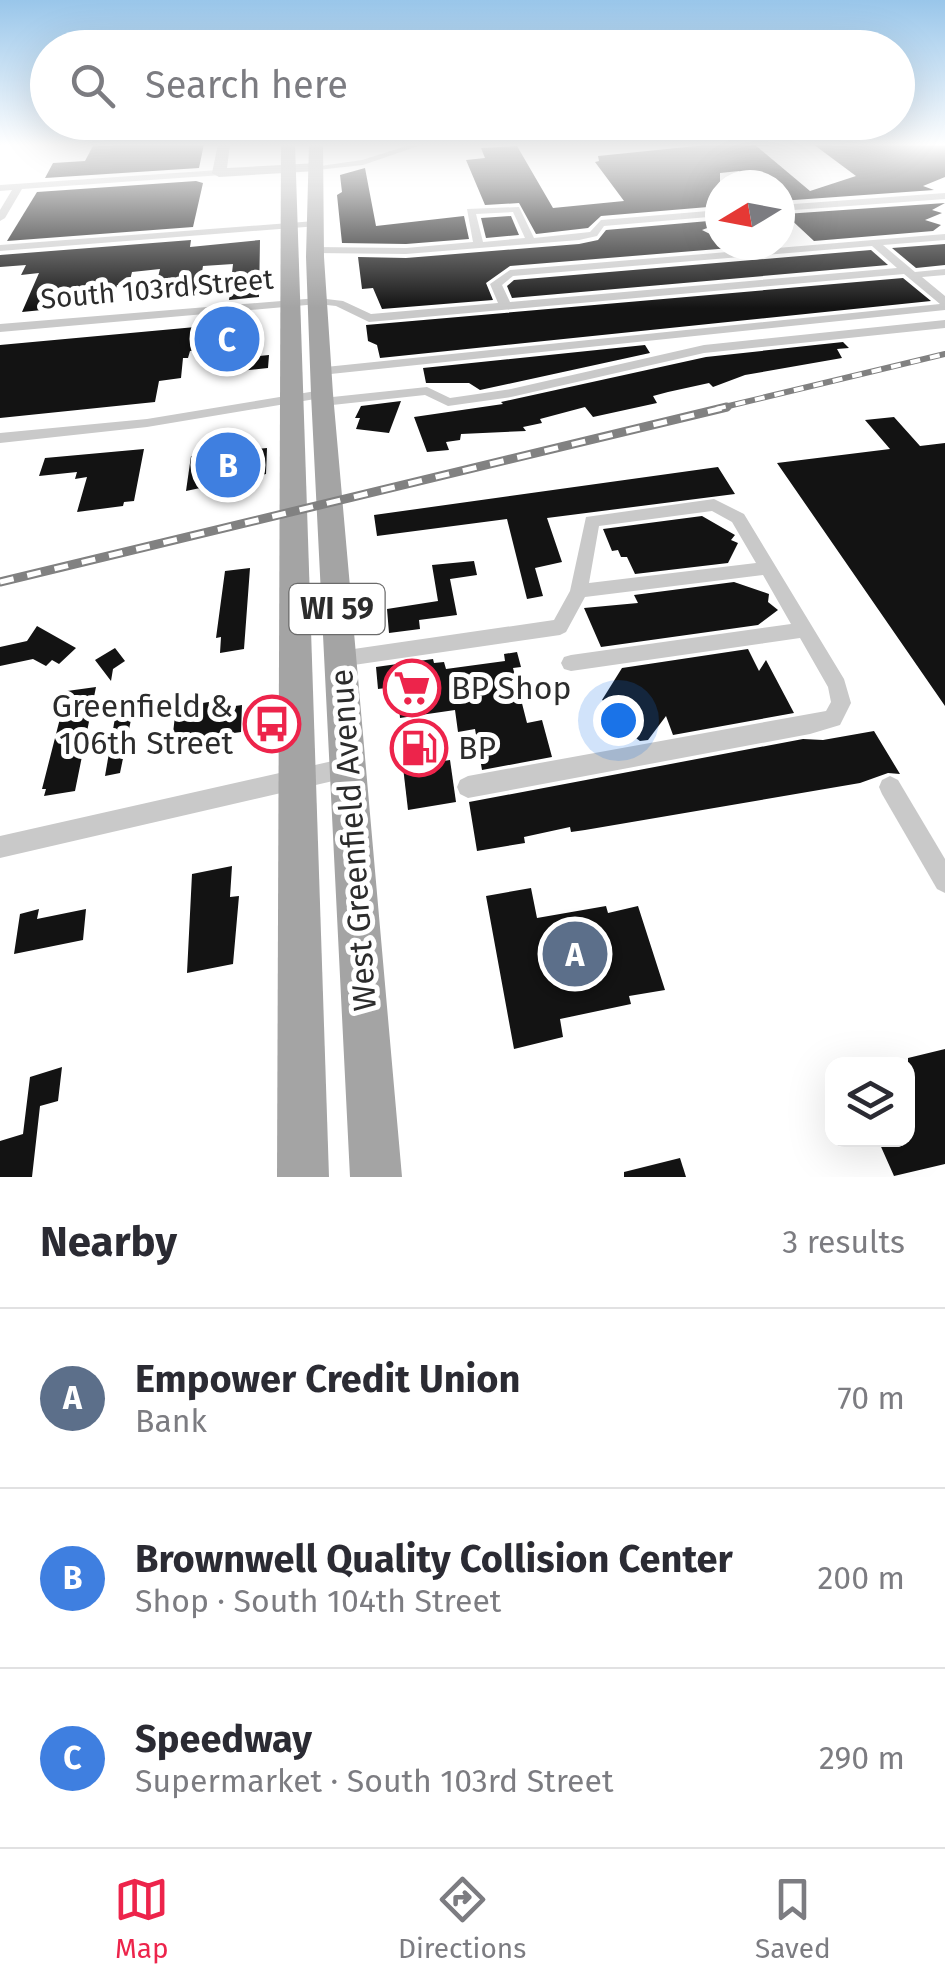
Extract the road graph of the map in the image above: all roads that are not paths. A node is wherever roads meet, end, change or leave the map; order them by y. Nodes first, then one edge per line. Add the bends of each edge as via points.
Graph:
1 (290, 199) edge
2 (308, 199) edge
3 (316, 199) edge
4 (905, 199) edge
5 (795, 207) edge
6 (315, 214) junction
7 (705, 214) edge
8 (291, 226) junction
9 (945, 237) edge
10 (531, 241) junction
11 (874, 243) junction
12 (479, 245) junction
13 (0, 248) edge
14 (315, 250) junction
15 (945, 272) edge
16 (910, 273) junction
17 (318, 301) junction
18 (292, 303) junction
19 (945, 305) edge
20 (506, 307) junction
21 (945, 324) edge
22 (0, 328) edge
23 (315, 391) junction
24 (0, 438) edge
25 (767, 568) junction
26 (580, 590) junction
27 (805, 630) junction
28 (340, 659) junction
29 (571, 662) dead end
30 (346, 768) junction
31 (300, 776) junction
32 (468, 787) dead end
33 (890, 787) dead end
34 (0, 848) edge
35 (945, 882) edge
36 (303, 1177) edge
37 (376, 1177) edge

1 - 8 main road, West Greenfield Avenue / WI 59
2 - 6 main road
3 - 6 main road, West Greenfield Avenue / WI 59
4 - 5 street
6 - 8 street
6 - 14 main road, West Greenfield Avenue / WI 59
7 - 10 street via 601,223 587,236
8 - 13 street
8 - 18 main road, West Greenfield Avenue / WI 59
9 - 11 street
10 - 12 street
10 - 12 street via 516,209 470,212
11 - 16 street
11 - 20 street via 510,273 496,284
12 - 14 street
14 - 17 main road, West Greenfield Avenue / WI 59
15 - 16 street
16 - 19 street
16 - 20 street
17 - 18 street, South 103rd Street
17 - 20 street via 368,318
17 - 23 main road, West Greenfield Avenue / WI 59
18 - 22 street, South 103rd Street
18 - 23 main road, West Greenfield Avenue / WI 59
19 - 23 street
21 - 23 street via 704,348 448,402 427,391
23 - 24 street via 147,423
23 - 28 main road, West Greenfield Avenue / WI 59
23 - 31 main road, West Greenfield Avenue / WI 59
25 - 26 street
25 - 26 street via 738,518 714,505 601,518 588,530
25 - 27 street
26 - 28 street via 560,627
27 - 29 street
27 - 32 street via 837,684 842,703 833,718
28 - 30 main road, West Greenfield Avenue / WI 59
30 - 31 street
30 - 37 main road, West Greenfield Avenue / WI 59
31 - 34 street
31 - 36 main road, West Greenfield Avenue / WI 59
33 - 35 street

